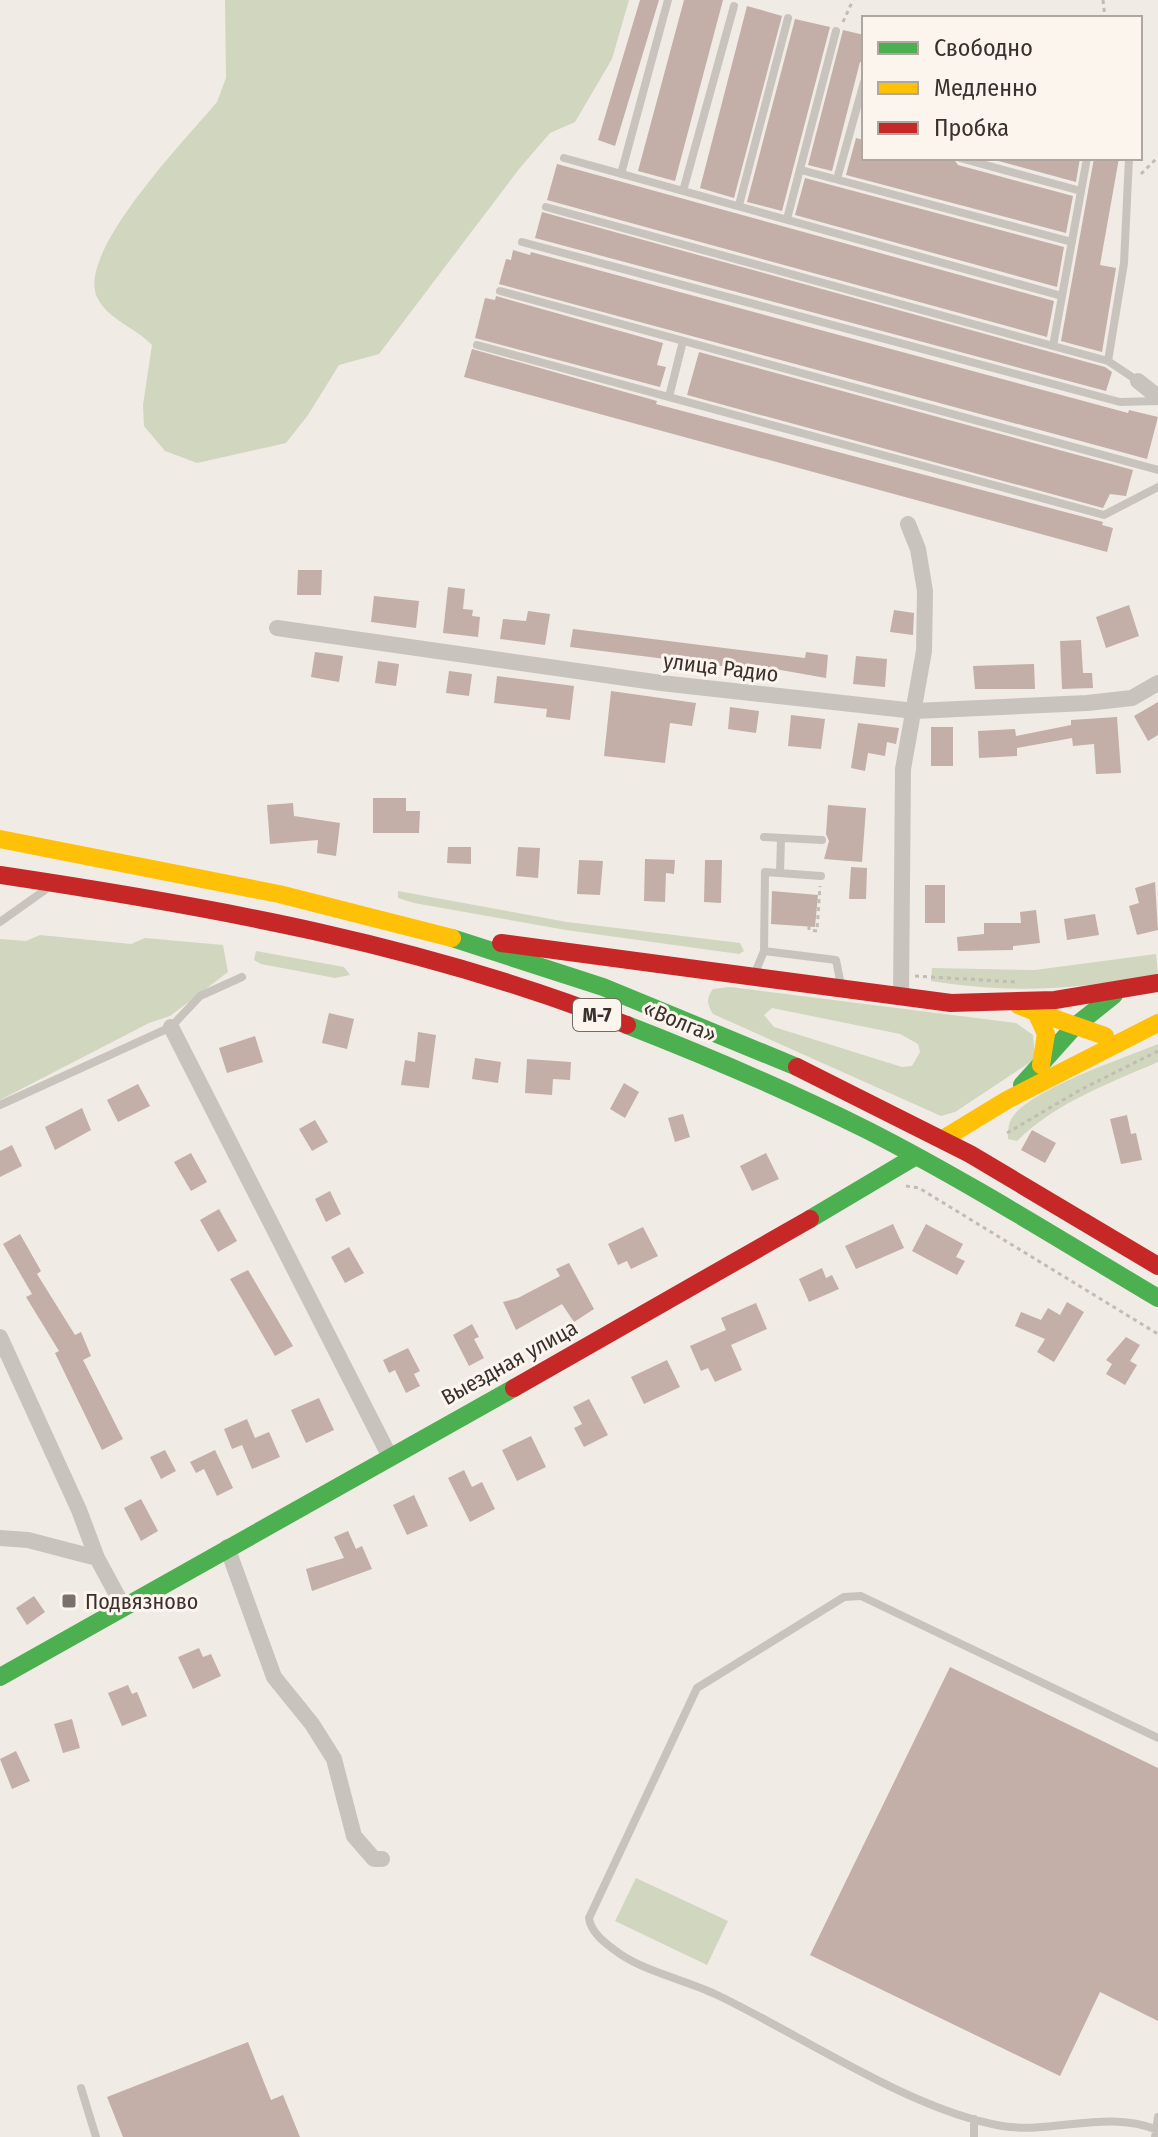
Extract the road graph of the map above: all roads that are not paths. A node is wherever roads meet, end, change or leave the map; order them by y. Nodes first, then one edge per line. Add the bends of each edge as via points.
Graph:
1 (668, 0) edge
2 (734, 6) dead end
3 (788, 18) dead end
4 (836, 31) road end
5 (862, 90) edge
6 (852, 129) junction
7 (862, 132) edge
8 (564, 158) dead end
9 (967, 160) edge
10 (1087, 160) edge
11 (1129, 160) edge
12 (801, 170) junction
13 (621, 174) junction
14 (837, 179) junction
15 (683, 191) junction
16 (1081, 191) junction
17 (739, 205) junction
18 (546, 207) dead end
19 (787, 219) junction
20 (522, 242) dead end
21 (1072, 242) junction
22 (500, 291) dead end
23 (1062, 296) junction
24 (683, 341) junction
25 (477, 345) dead end
26 (1053, 346) junction
27 (1108, 361) junction
28 (1138, 381) joint
29 (669, 397) junction
30 (1158, 399) edge
31 (1158, 470) edge
32 (1158, 487) edge
33 (908, 524) dead end
34 (277, 628) dead end
35 (1158, 683) edge
36 (915, 711) junction
37 (764, 837) dead end
38 (781, 838) junction
39 (0, 839) edge
40 (822, 840) dead end
41 (780, 873) junction
42 (0, 875) edge
43 (821, 876) dead end
44 (56, 883) junction
45 (0, 922) edge
46 (440, 934) junction
47 (764, 951) junction
48 (242, 977) dead end
49 (753, 978) junction
50 (1158, 983) edge
51 (842, 990) junction
52 (1117, 992) junction
53 (901, 997) junction
54 (1018, 1005) junction
55 (1100, 1005) junction
56 (1036, 1012) junction
57 (1158, 1023) edge
58 (171, 1027) junction
59 (1074, 1027) junction
60 (1105, 1036) junction
61 (1127, 1039) junction
62 (1041, 1065) junction
63 (1007, 1100) junction
64 (0, 1105) edge
65 (943, 1139) junction
66 (916, 1156) junction
67 (1158, 1266) edge
68 (1158, 1298) edge
69 (0, 1337) edge
70 (389, 1455) junction
71 (0, 1538) edge
72 (227, 1547) junction
73 (97, 1558) junction
74 (123, 1606) junction
75 (0, 1677) edge
76 (1158, 1738) edge
77 (382, 1859) dead end
78 (81, 2088) dead end
79 (1158, 2117) edge
80 (974, 2119) junction
81 (1060, 2124) junction
82 (1156, 2132) edge
83 (96, 2137) edge
84 (974, 2137) edge
85 (1064, 2137) edge

1 - 13 lane
2 - 15 lane
3 - 17 lane
4 - 12 lane
5 - 6 lane
6 - 7 lane
6 - 14 lane
8 - 13 lane
9 - 16 lane
10 - 16 lane
11 - 27 lane via 1124,263
12 - 14 lane
12 - 19 lane
13 - 15 lane
14 - 21 lane
15 - 17 lane
16 - 21 lane
17 - 19 lane
18 - 26 lane
19 - 23 lane
20 - 30 lane via 1120,402
21 - 23 lane
22 - 24 lane
23 - 26 lane
24 - 29 lane
24 - 31 lane
25 - 29 lane
26 - 27 lane
27 - 28 lane
28 - 30 street
29 - 32 lane via 1104,515
33 - 36 street via 925,591
34 - 36 street, улица Радио via 661,683
35 - 36 street, улица Радио via 1132,698
36 - 53 street via 903,769
37 - 38 lane
38 - 40 lane
38 - 41 lane
39 - 46 main road, «Волга» / М-7 via 249,886
41 - 43 lane
41 - 47 lane via 765,872
42 - 44 main road, «Волга» / М-7
44 - 45 lane
44 - 66 main road, «Волга» / М-7 via 262,917 471,971 675,1044
46 - 49 main road
46 - 65 main road, «Волга» / М-7 via 553,969 691,1022
47 - 49 lane
47 - 51 lane via 836,960
48 - 58 lane via 200,996
49 - 51 main road
50 - 52 main road
51 - 53 main road
52 - 54 main road
52 - 55 main road
53 - 54 main road
54 - 56 main road
55 - 59 main road
55 - 60 main road
56 - 59 main road
56 - 62 main road via 1046,1034
57 - 61 main road
58 - 64 lane
58 - 70 street
59 - 60 main road
59 - 62 main road
60 - 61 main road
61 - 63 main road
62 - 63 main road
63 - 65 main road
65 - 67 main road, «Волга» / М-7
66 - 68 main road, «Волга» / М-7
66 - 70 main road, Выездная улица via 704,1283
69 - 73 street
70 - 72 main road, Выездная улица
71 - 73 street
72 - 74 main road, Выездная улица
72 - 77 street via 274,1677 334,1759 354,1836 374,1859
73 - 74 street
74 - 75 main road, Выездная улица
76 - 80 lane via 853,1594 694,1693 591,1912 592,1929 622,1955 714,1994 919,2098
78 - 83 lane
79 - 82 lane
80 - 81 lane via 1029,2128
80 - 84 lane
81 - 82 lane via 1135,2122
81 - 85 lane

